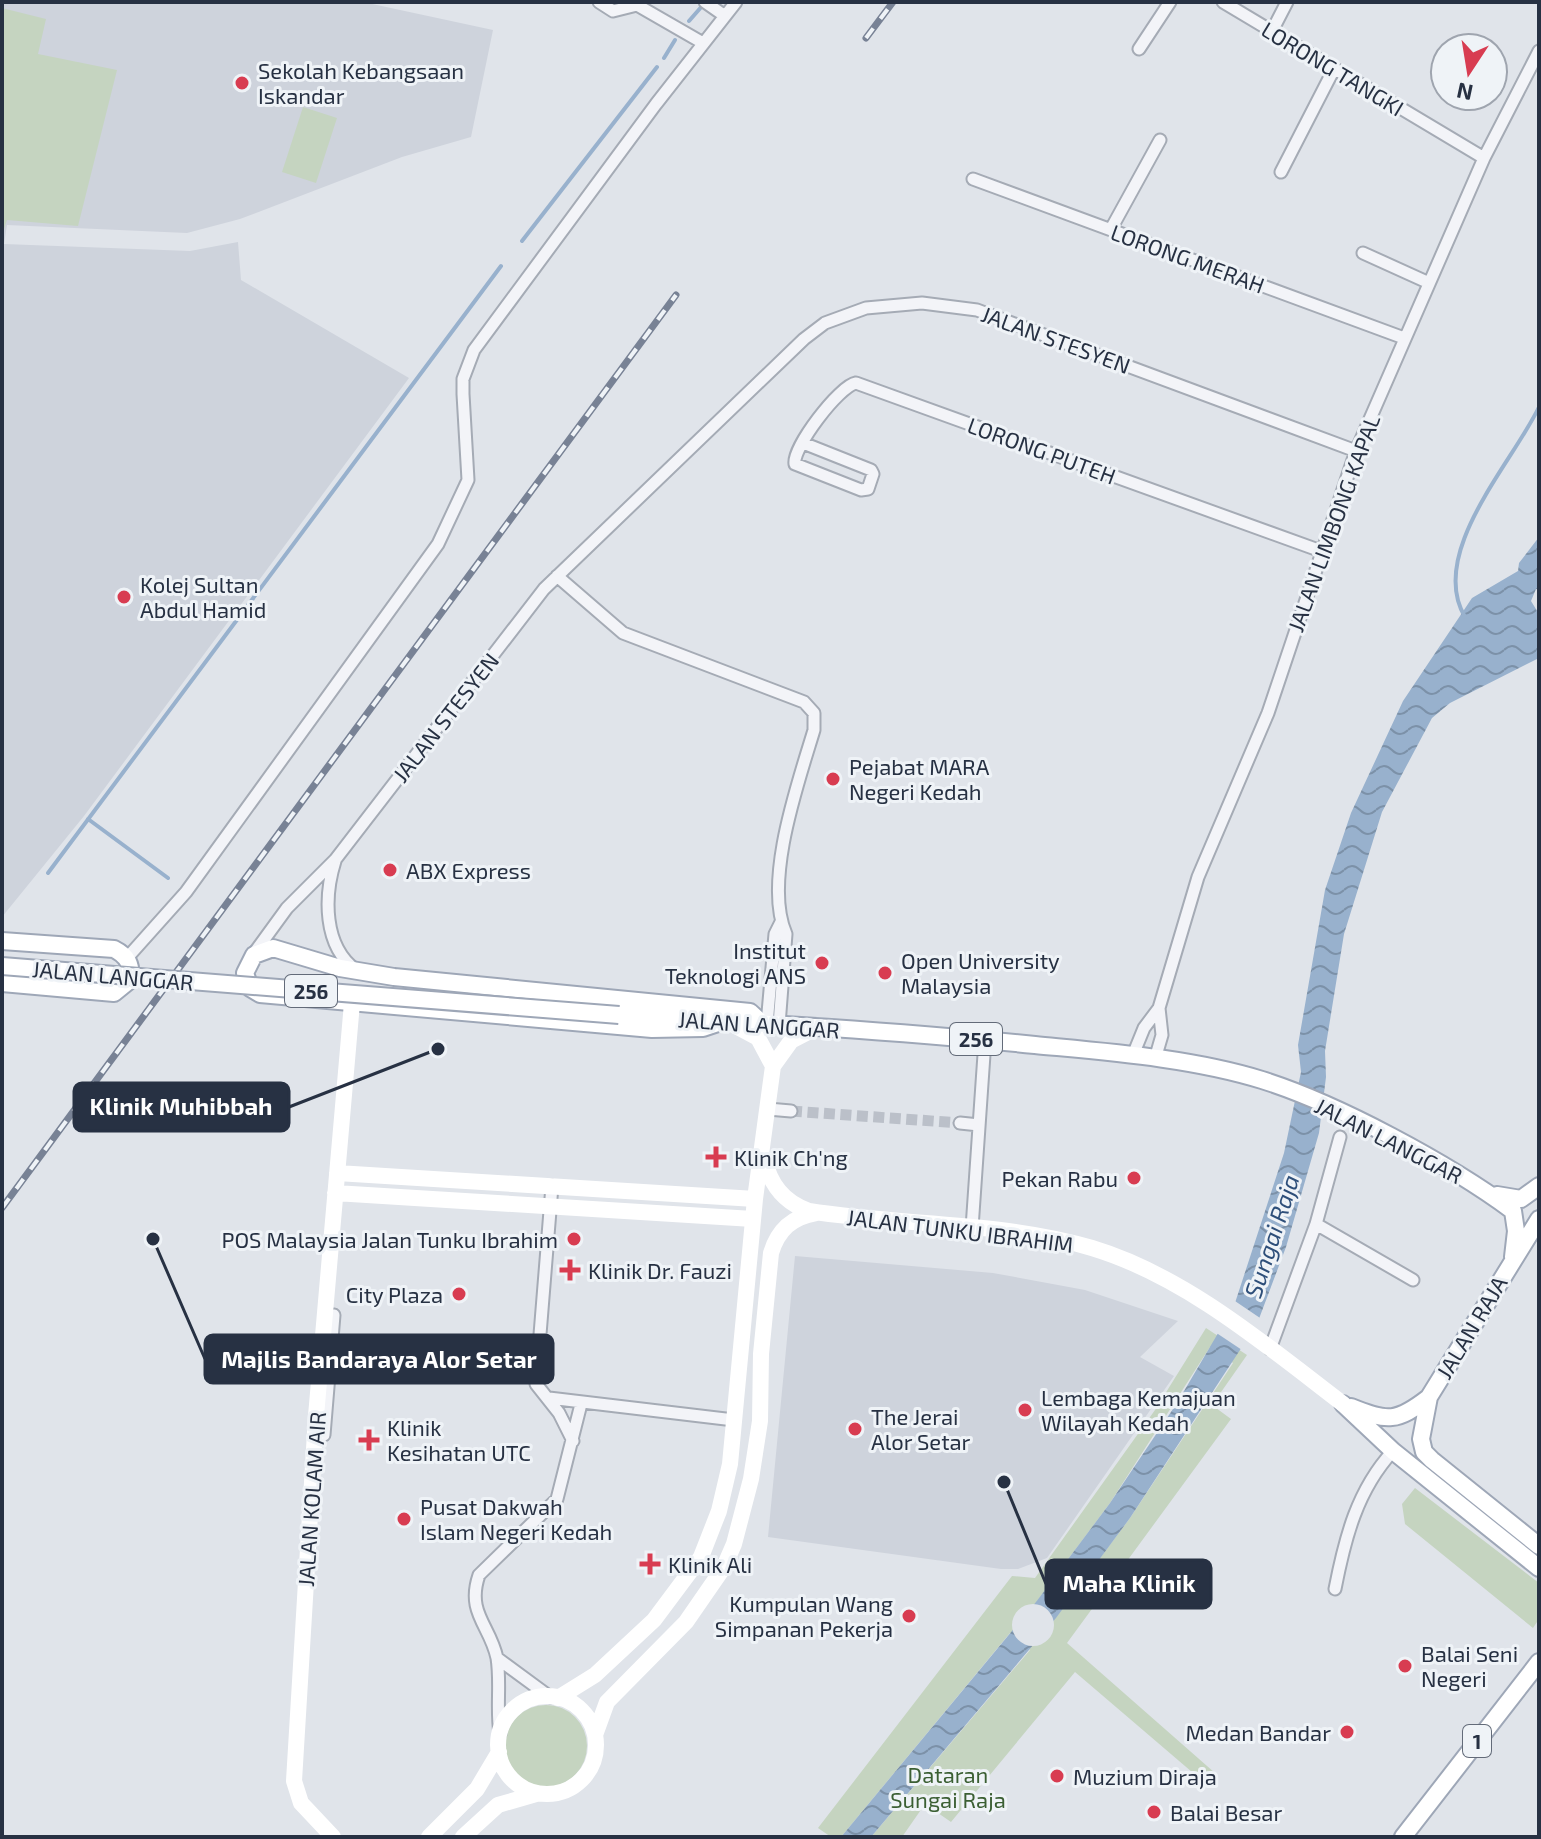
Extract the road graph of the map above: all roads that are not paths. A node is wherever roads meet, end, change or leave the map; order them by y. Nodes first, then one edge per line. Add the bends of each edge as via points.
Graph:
1 (599, 2) edge
2 (705, 2) edge
3 (736, 2) edge
4 (1170, 2) edge
5 (1223, 2) edge
6 (1287, 2) edge
7 (725, 16) junction
8 (1272, 31) junction
9 (703, 43) junction
10 (1139, 49) dead end
11 (1539, 51) edge
12 (1334, 69) junction
13 (1160, 140) dead end
14 (1484, 158) junction
15 (1281, 172) dead end
16 (973, 179) dead end
17 (1111, 229) junction
18 (1363, 253) dead end
19 (1427, 282) junction
20 (1404, 338) junction
21 (803, 443) junction
22 (1356, 451) junction
23 (1321, 551) junction
24 (557, 576) junction
25 (335, 860) junction
26 (2, 941) edge
27 (127, 958) junction
28 (250, 960) junction
29 (2, 966) edge
30 (360, 972) junction
31 (2, 983) edge
32 (352, 1003) junction
33 (1159, 1008) junction
34 (725, 1022) junction
35 (770, 1025) junction
36 (818, 1027) junction
37 (985, 1040) junction
38 (1133, 1055) junction
39 (1155, 1059) junction
40 (773, 1066) junction
41 (768, 1109) junction
42 (791, 1111) tunnel mouth
43 (960, 1123) tunnel mouth
44 (979, 1125) junction
45 (1340, 1137) dead end
46 (763, 1152) junction
47 (337, 1173) junction
48 (552, 1186) junction
49 (1539, 1186) edge
50 (1487, 1192) junction
51 (335, 1193) junction
52 (1539, 1193) edge
53 (755, 1199) junction
54 (550, 1206) junction
55 (819, 1212) junction
56 (753, 1219) junction
57 (1516, 1219) joint
58 (1538, 1222) edge
59 (1316, 1224) junction
60 (972, 1228) junction
61 (1513, 1257) junction
62 (1413, 1280) dead end
63 (334, 1315) dead end
64 (1270, 1349) junction
65 (539, 1391) junction
66 (1429, 1397) junction
67 (581, 1404) junction
68 (1343, 1404) junction
69 (734, 1420) junction
70 (324, 1435) dead end
71 (573, 1441) junction
72 (1393, 1451) junction
73 (1539, 1546) edge
74 (1539, 1568) edge
75 (1335, 1589) dead end
76 (497, 1658) junction
77 (1539, 1662) edge
78 (554, 1698) junction
79 (500, 1734) junction
80 (595, 1735) junction
81 (499, 1752) junction
82 (538, 1793) junction
83 (333, 1837) edge
84 (429, 1837) edge
85 (463, 1837) edge
86 (1403, 1837) edge

1 - 9 street via 613,11 637,5
2 - 7 street
3 - 7 street
4 - 10 street
5 - 8 street, LORONG TANGKI
6 - 8 street
7 - 9 street
8 - 12 street, LORONG TANGKI
9 - 27 street via 474,350 463,379 468,480 438,544 186,892
11 - 14 street, JALAN LIMBONG KAPAL
12 - 14 street, LORONG TANGKI
12 - 15 street
13 - 17 street
14 - 19 street, JALAN LIMBONG KAPAL
16 - 17 street, LORONG MERAH
17 - 20 street, LORONG MERAH
18 - 19 street
19 - 20 street, JALAN LIMBONG KAPAL
20 - 22 street, JALAN LIMBONG KAPAL
21 - 21 street, LORONG PUTEH via 871,470 868,489 795,464
21 - 23 street, LORONG PUTEH via 839,391 856,383
22 - 23 street, JALAN LIMBONG KAPAL
22 - 24 street, JALAN STESYEN via 977,310 922,303 866,308 814,331 771,368
23 - 33 street, JALAN LIMBONG KAPAL via 1249,763 1198,877
24 - 25 street, JALAN STESYEN
24 - 35 street via 623,633 804,702 814,713 814,730 784,829
25 - 28 street, JALAN STESYEN via 287,908
25 - 30 street via 329,917 342,954
26 - 27 main road via 114,949
27 - 31 main road via 130,980 114,993
28 - 30 main road via 273,948
28 - 32 main road via 245,978 254,992
29 - 34 main road, JALAN LANGGAR / 256, bridge
30 - 35 main road via 750,1012
32 - 34 main road via 652,1029
32 - 47 main road, JALAN KOLAM AIR
33 - 38 street, JALAN LIMBONG KAPAL
33 - 39 street, JALAN LIMBONG KAPAL via 1162,1035
34 - 35 main road, JALAN LANGGAR / 256
34 - 40 main road via 758,1038
35 - 36 main road, JALAN LANGGAR / 256
36 - 37 main road, JALAN LANGGAR / 256
36 - 40 main road via 791,1041
37 - 38 main road, JALAN LANGGAR / 256
37 - 44 street
38 - 39 main road, JALAN LANGGAR / 256
39 - 50 main road, JALAN LANGGAR / 256 via 1259,1079 1292,1091
40 - 41 main road
41 - 42 street
41 - 46 main road
43 - 44 street
44 - 60 street
45 - 59 street
46 - 53 main road
46 - 55 main road via 771,1181 783,1196 800,1208
47 - 48 main road
47 - 51 main road, JALAN KOLAM AIR
48 - 53 main road
48 - 54 street
49 - 50 main road, JALAN LANGGAR / 256 via 1521,1199
50 - 57 main road, JALAN LANGGAR / 256
51 - 54 main road
51 - 83 main road, JALAN KOLAM AIR via 294,1781 301,1803
52 - 58 main road
53 - 56 main road
54 - 56 main road
54 - 65 street
55 - 60 main road, JALAN TUNKU IBRAHIM
55 - 80 main road via 789,1223 771,1253 760,1421 734,1544 686,1622 607,1702
56 - 69 main road
57 - 61 main road, JALAN RAJA
58 - 61 main road, JALAN RAJA
59 - 62 street
59 - 64 street
60 - 64 main road, JALAN TUNKU IBRAHIM via 1074,1243 1115,1256 1159,1276
61 - 66 main road, JALAN RAJA
63 - 70 street
64 - 68 main road, JALAN TUNKU IBRAHIM
65 - 67 street via 556,1401
65 - 71 street via 559,1413
66 - 68 main road via 1395,1419
66 - 73 main road via 1421,1425 1424,1452
67 - 69 street
67 - 71 street
68 - 72 main road
69 - 78 main road via 719,1511 682,1587 627,1648 585,1683
71 - 76 street via 557,1499 479,1575 475,1607
72 - 74 main road
72 - 75 street via 1380,1464 1350,1524
76 - 78 street
76 - 79 street
77 - 86 main road, 1
78 - 79 main road via 533,1699 518,1707
78 - 80 main road via 579,1709
79 - 81 main road
80 - 82 main road via 595,1758 587,1775 573,1787
81 - 82 main road via 512,1779
81 - 84 main road via 477,1789
82 - 85 main road via 498,1805

